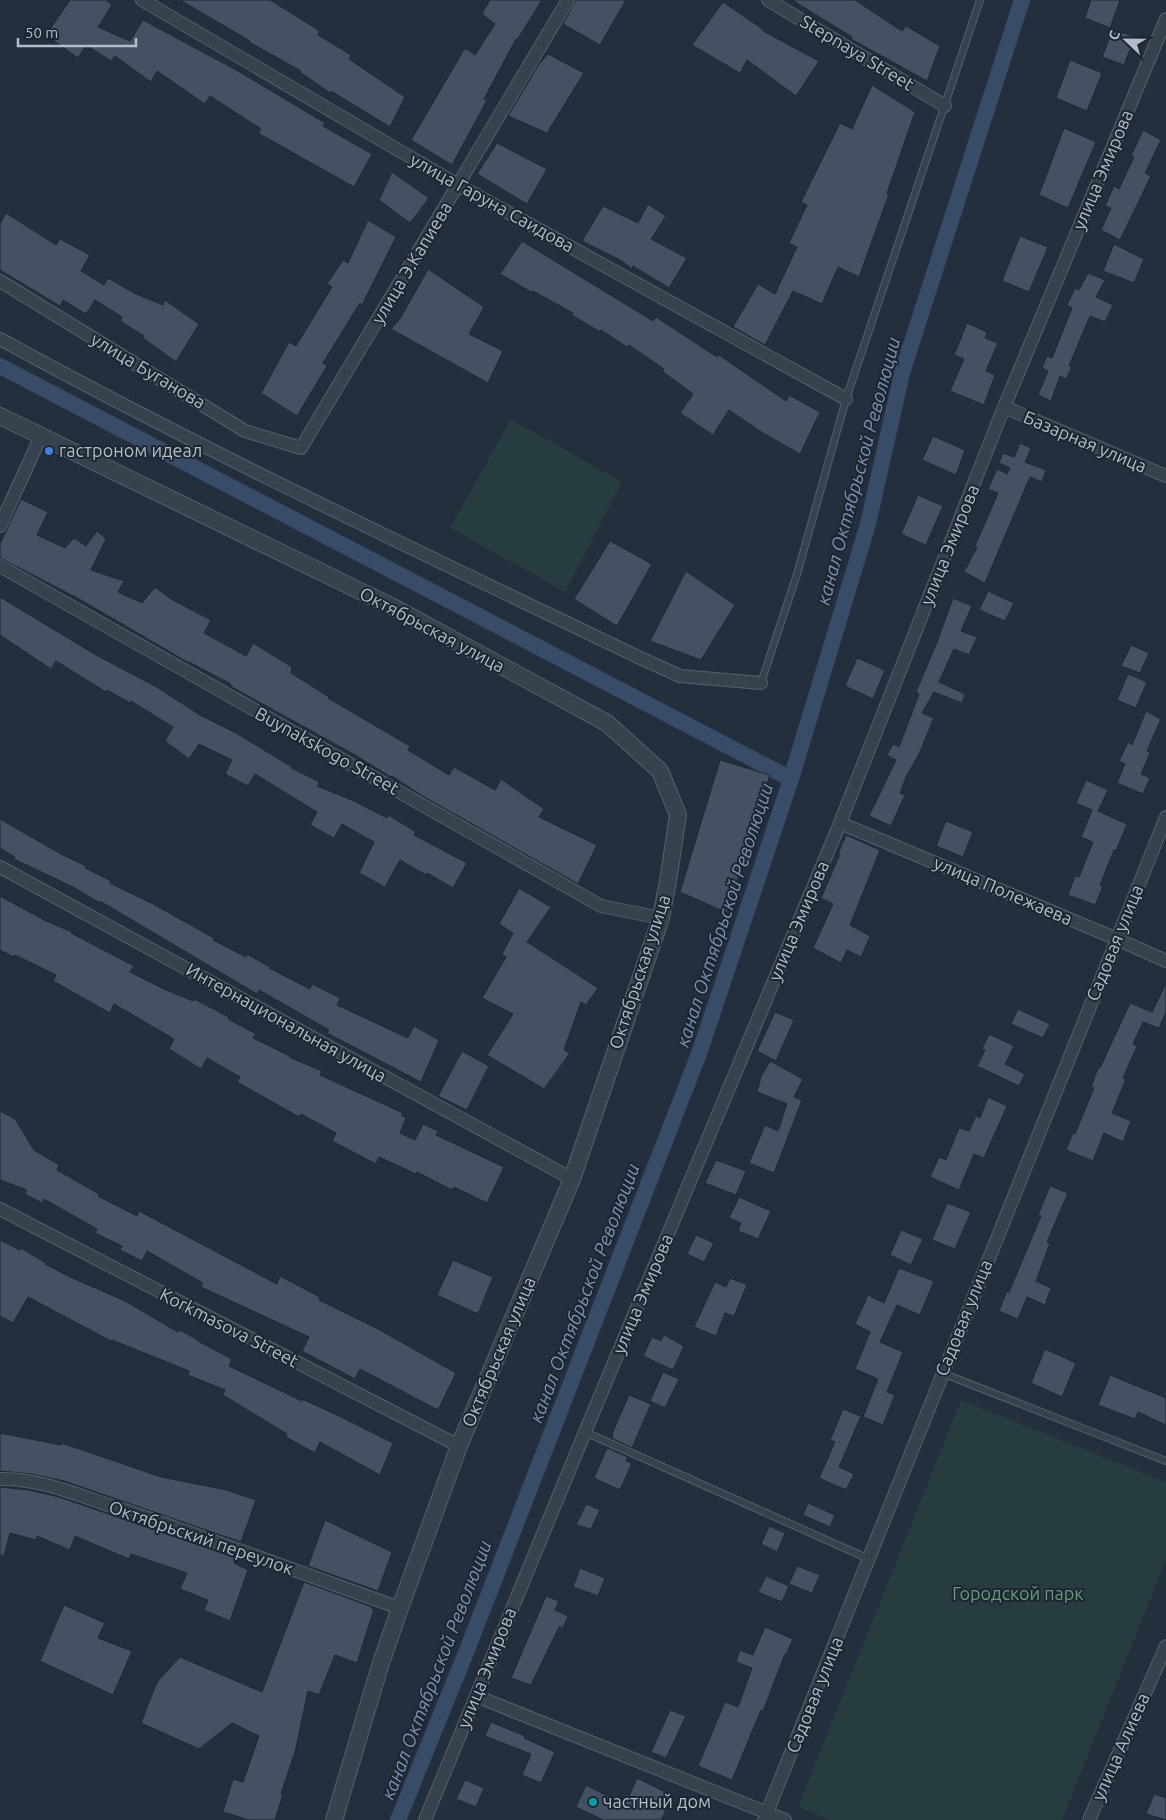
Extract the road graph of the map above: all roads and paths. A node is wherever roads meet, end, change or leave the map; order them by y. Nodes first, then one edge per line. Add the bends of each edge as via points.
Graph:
1 (142, 0) edge
2 (568, 0) edge
3 (768, 0) edge
4 (980, 0) edge
5 (1166, 19) edge
6 (945, 106) junction
7 (458, 185) junction
8 (0, 281) edge
9 (0, 339) edge
10 (846, 399) junction
11 (1004, 407) junction
12 (0, 416) edge
13 (41, 436) junction
14 (301, 448) joint
15 (1166, 476) edge
16 (0, 526) edge
17 (0, 566) edge
18 (761, 683) joint
19 (1166, 817) edge
20 (840, 823) junction
21 (0, 867) edge
22 (661, 918) junction
23 (1117, 938) junction
24 (1166, 960) edge
25 (572, 1179) junction
26 (0, 1210) edge
27 (942, 1373) junction
28 (585, 1432) junction
29 (459, 1446) junction
30 (1166, 1461) edge
31 (0, 1479) edge
32 (870, 1559) junction
33 (400, 1608) junction
34 (1166, 1646) edge
35 (476, 1696) junction
36 (766, 1816) edge
37 (334, 1820) edge
38 (425, 1820) edge
39 (785, 1820) edge
40 (1089, 1820) edge

1 - 7 street, улица Гаруна Саидова
2 - 7 street, улица Э.Капиева
3 - 6 street, Stepnaya Street
4 - 6 lane
5 - 11 street, улица Эмирова
6 - 10 lane
7 - 10 street, улица Гаруна Саидова
7 - 14 street, улица Э.Капиева
8 - 14 street, улица Буганова via 245,431
9 - 18 street via 328,508 680,676
10 - 18 lane via 798,571
11 - 15 street, Базарная улица
11 - 20 street, улица Эмирова
12 - 13 street, Октябрьская улица
13 - 16 street
13 - 22 street, Октябрьская улица via 391,606 607,724 660,771 678,815
17 - 22 street, Buynakskogo Street via 601,906
19 - 23 street, Садовая улица
20 - 23 street, улица Полежаева
20 - 28 street, улица Эмирова
21 - 25 street, Интернациональная улица
22 - 25 street, Октябрьская улица
23 - 24 street, улица Полежаева
23 - 27 street, Садовая улица
25 - 29 street, Октябрьская улица
26 - 29 street, Korkmasova Street
27 - 30 lane
27 - 32 street, Садовая улица
28 - 32 lane
28 - 35 street, улица Эмирова
29 - 33 street, Октябрьская улица
31 - 33 street, Октябрьский переулок via 17,1479 85,1497
32 - 36 street, Садовая улица
33 - 37 street, Октябрьская улица
34 - 40 street, улица Алиева
35 - 36 street
35 - 38 street, улица Эмирова
36 - 39 street

